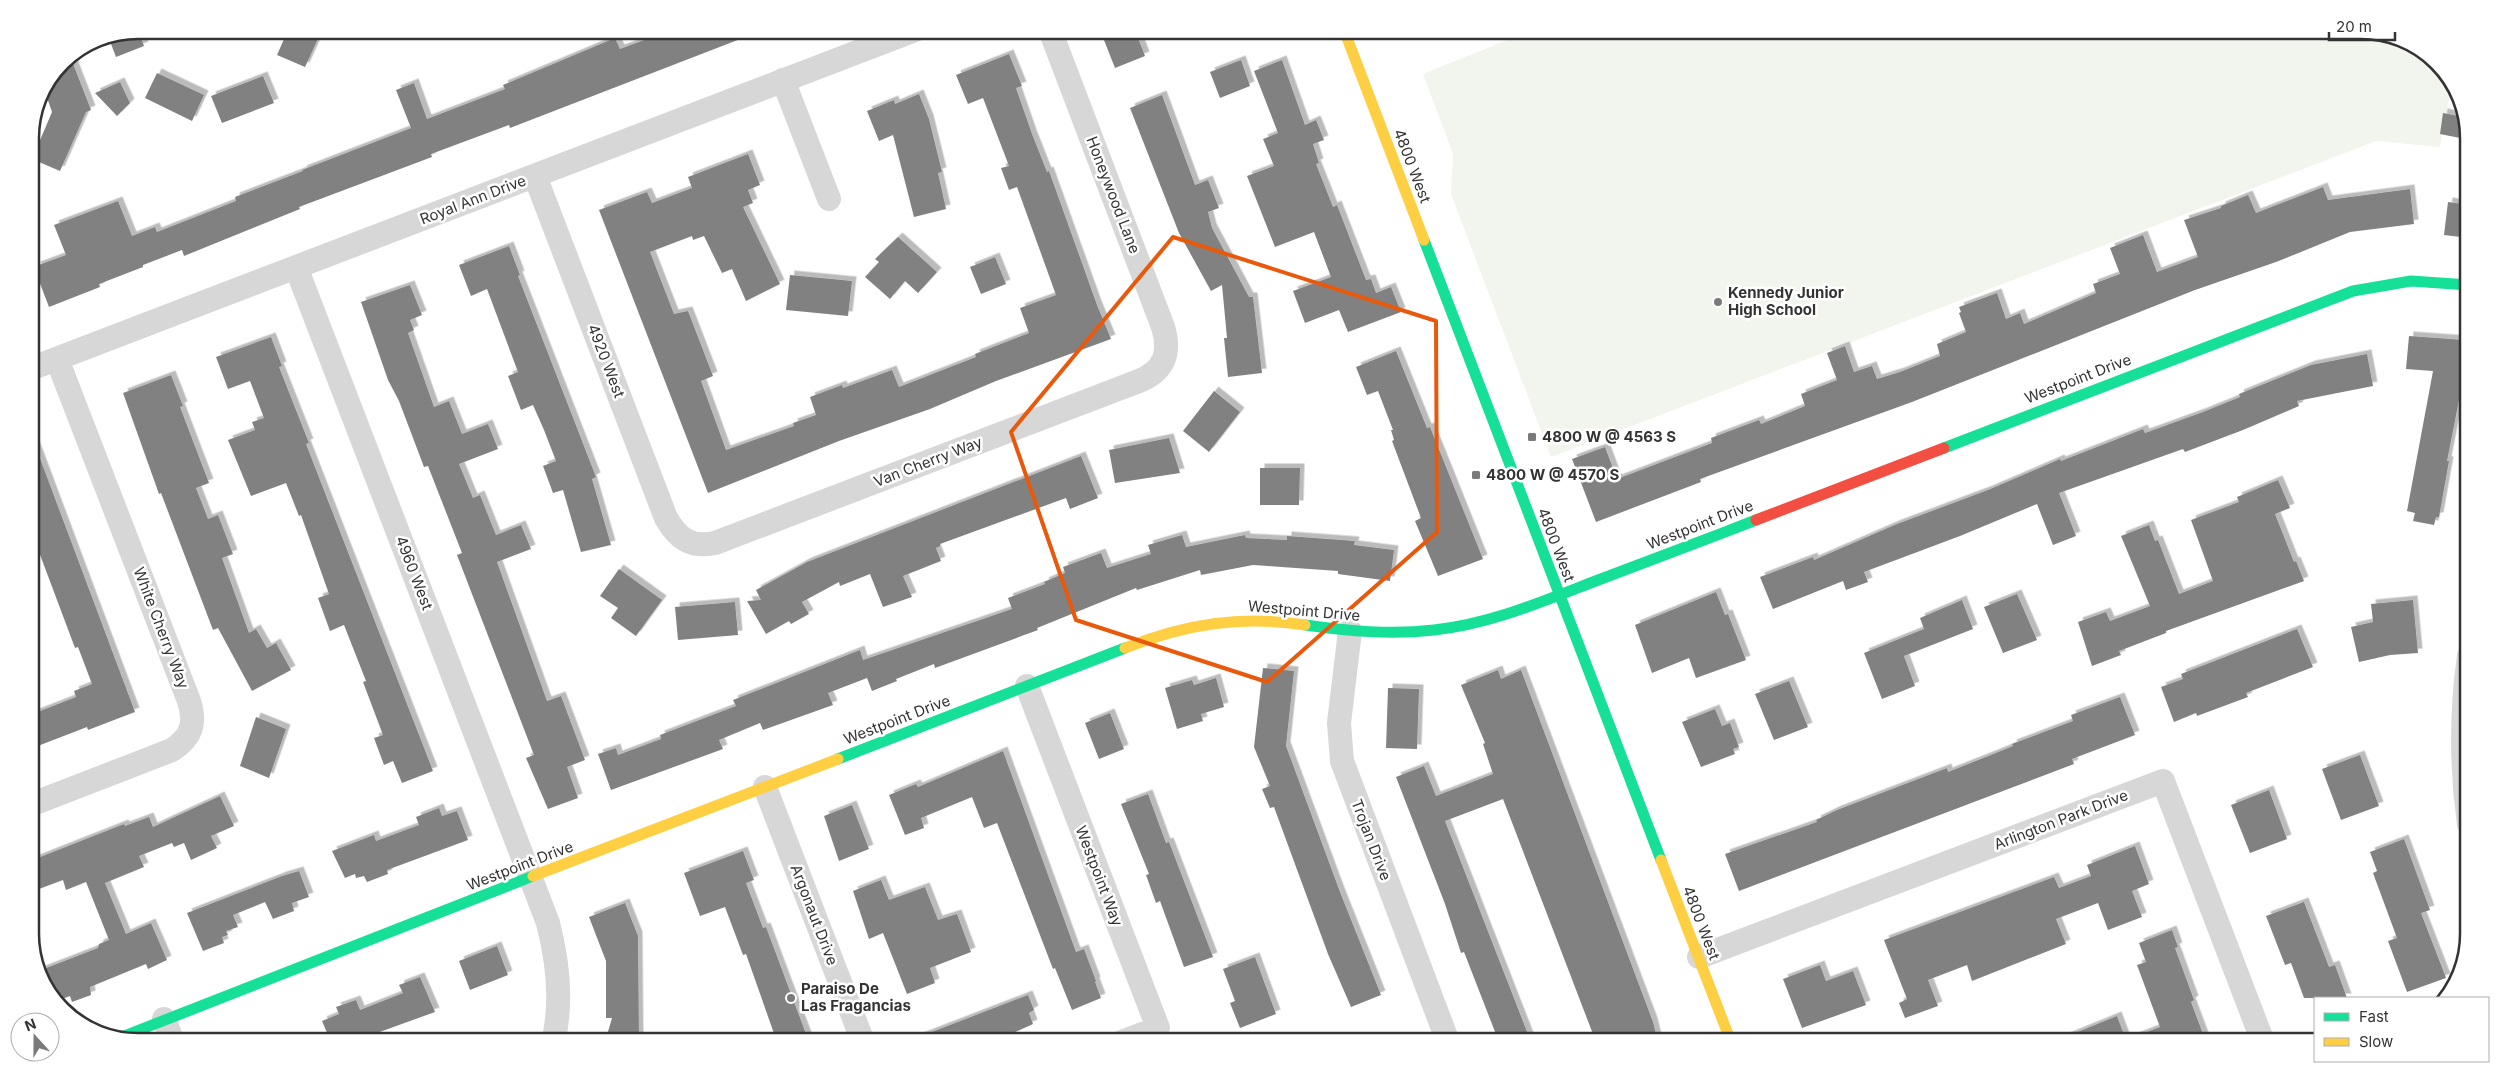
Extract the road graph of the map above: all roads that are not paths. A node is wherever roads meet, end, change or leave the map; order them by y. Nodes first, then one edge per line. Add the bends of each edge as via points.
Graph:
1 (892, 39) edge
2 (1053, 39) edge
3 (1347, 39) edge
4 (784, 80) junction
5 (535, 176) junction
6 (829, 199) dead end
7 (296, 267) junction
8 (2460, 284) edge
9 (57, 358) junction
10 (1164, 361) joint
11 (39, 365) edge
12 (685, 542) joint
13 (1559, 595) junction
14 (1350, 631) junction
15 (1027, 686) junction
16 (765, 787) junction
17 (39, 802) edge
18 (531, 878) junction
19 (1698, 957) junction
20 (164, 1019) junction
21 (131, 1033) edge
22 (169, 1033) edge
23 (554, 1033) edge
24 (860, 1033) edge
25 (1145, 1033) edge
26 (1445, 1033) edge
27 (1728, 1033) edge
28 (2260, 1033) edge

1 - 4 street, Royal Ann Drive
2 - 10 street, Honeywood Lane via 1163,327 1167,344
3 - 13 street, 4800 West
4 - 5 street, Royal Ann Drive
4 - 6 street
5 - 7 street, Royal Ann Drive
5 - 12 street, 4920 West via 666,518
7 - 9 street, Royal Ann Drive
7 - 18 street, 4960 West
8 - 13 street, Westpoint Drive via 2432,279 2390,282 2353,290
9 - 11 street, Royal Ann Drive
9 - 17 street, White Cherry Way via 189,701 193,723 186,738 172,750
10 - 12 street, Van Cherry Way via 1154,374 1139,381 715,543 694,545
13 - 14 street, Westpoint Drive via 1479,623 1438,631
13 - 19 street, 4800 West
14 - 15 street, Westpoint Drive via 1257,619 1188,627 1137,643
14 - 26 street, Trojan Drive via 1338,723 1342,761
15 - 16 street, Westpoint Drive
15 - 25 street, Westpoint Way via 1158,1028
16 - 18 street, Westpoint Drive
16 - 24 street, Argonaut Drive
18 - 20 street, Westpoint Drive
18 - 23 street, 4960 West via 548,923 557,961 559,1001
19 - 27 street, 4800 West
19 - 28 street, Arlington Park Drive via 2162,781
20 - 21 street, Westpoint Drive
20 - 22 street

